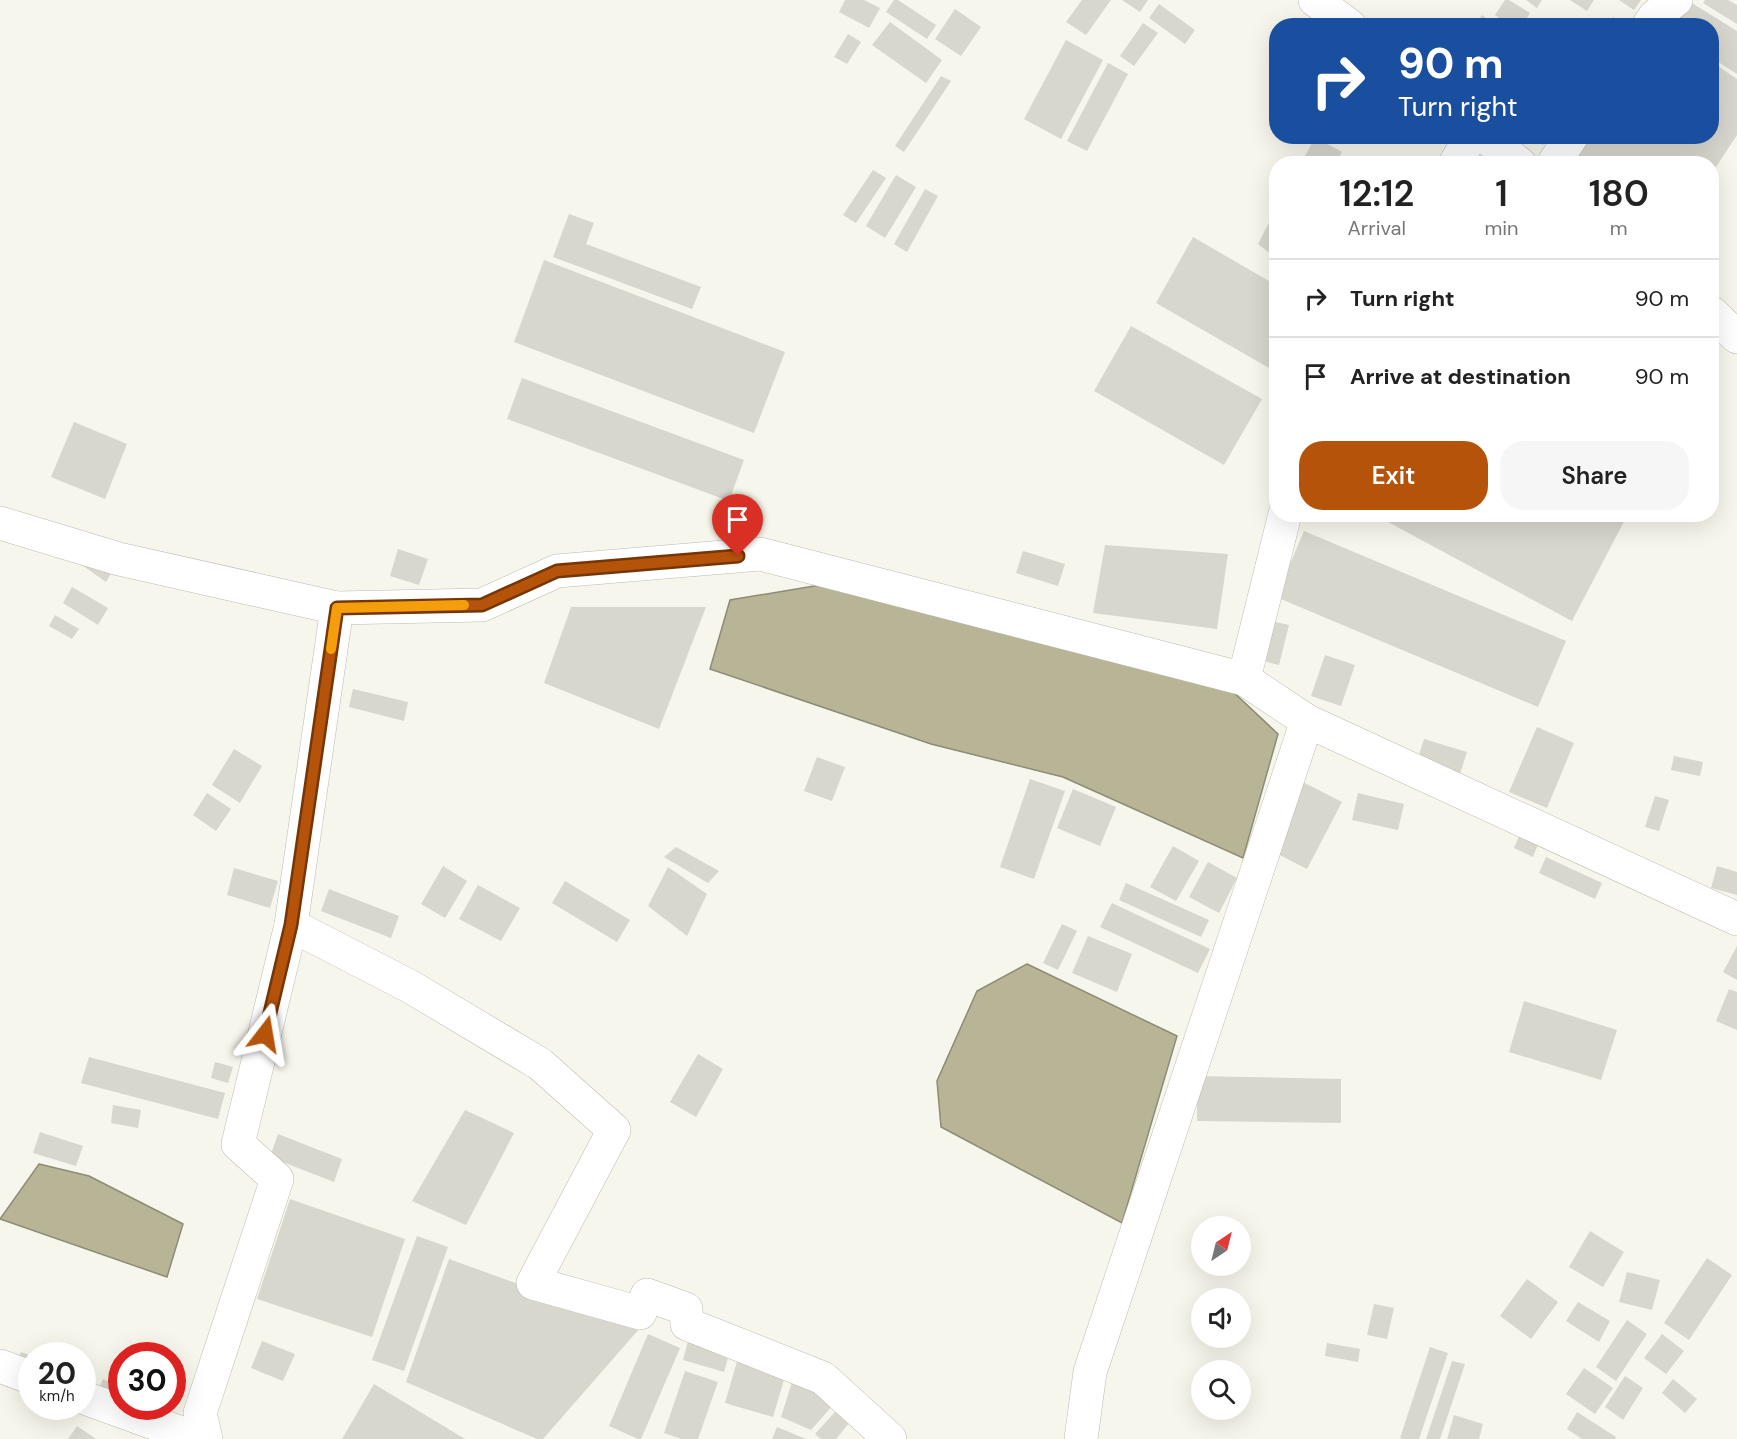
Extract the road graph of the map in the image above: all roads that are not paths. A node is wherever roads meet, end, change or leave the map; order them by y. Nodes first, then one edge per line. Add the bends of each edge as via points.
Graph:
1 (1315, 0) edge
2 (1676, 0) edge
3 (1339, 18) edge
4 (1654, 18) edge
5 (1494, 144) edge
6 (1510, 156) edge
7 (1719, 320) edge
8 (1737, 337) edge
9 (1283, 522) edge
10 (0, 523) edge
11 (337, 608) junction
12 (1244, 679) junction
13 (1307, 721) junction
14 (1737, 919) edge
15 (291, 925) junction
16 (0, 1366) edge
17 (18, 1373) edge
18 (96, 1401) edge
19 (198, 1439) edge
20 (206, 1439) edge
21 (890, 1439) edge
22 (1081, 1439) edge

1 - 3 street
2 - 4 street
5 - 6 street
7 - 8 street
9 - 12 street
10 - 11 street via 119,559
11 - 12 street via 482,605 557,571 760,554
11 - 15 street
12 - 13 street
13 - 14 street
13 - 22 street via 1090,1372
15 - 20 street via 238,1144 278,1179 200,1413
15 - 21 street via 411,987 540,1064 614,1130 533,1283 640,1313 647,1295 686,1309 687,1324 823,1378
16 - 17 street
18 - 19 street

